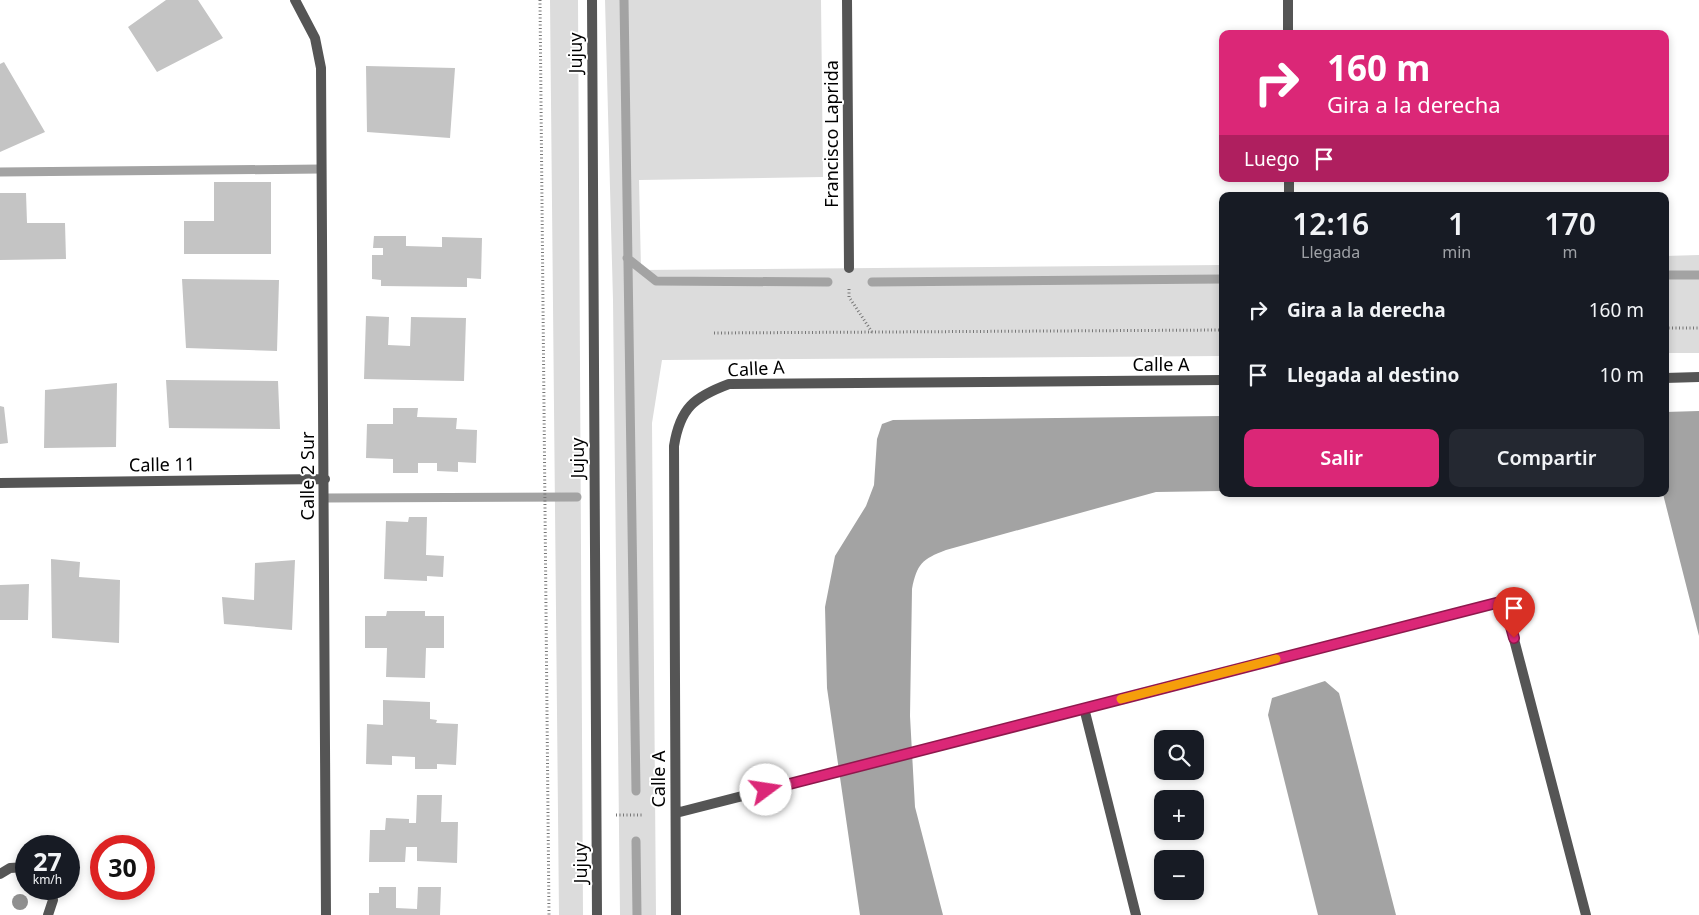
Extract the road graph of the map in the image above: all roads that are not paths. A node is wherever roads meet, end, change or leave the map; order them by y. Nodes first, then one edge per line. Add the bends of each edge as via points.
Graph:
1 (295, 0) edge
2 (592, 0) edge
3 (847, 0) edge
4 (1288, 0) edge
5 (1288, 30) edge
6 (849, 268) road end
7 (1699, 377) edge
8 (1669, 378) edge
9 (1219, 380) edge
10 (324, 479) junction
11 (0, 482) edge
12 (1084, 708) junction
13 (676, 813) junction
14 (15, 868) edge
15 (0, 874) edge
16 (53, 900) edge
17 (48, 915) edge
18 (326, 915) edge
19 (597, 915) edge
20 (676, 915) edge
21 (1136, 915) edge
22 (1586, 915) edge

1 - 10 street, Calle 2 Sur via 315,38 321,68
2 - 19 street, Jujuy
3 - 6 street, Francisco Laprida
4 - 5 street
7 - 8 street
9 - 13 street, Calle A via 729,384 707,392 690,405 677,424 674,446
10 - 11 street, Calle 11
10 - 18 street, Calle 2 Sur
12 - 13 street
12 - 21 street
12 - 22 street via 1504,601
13 - 20 street, Calle A
14 - 15 street
16 - 17 street

